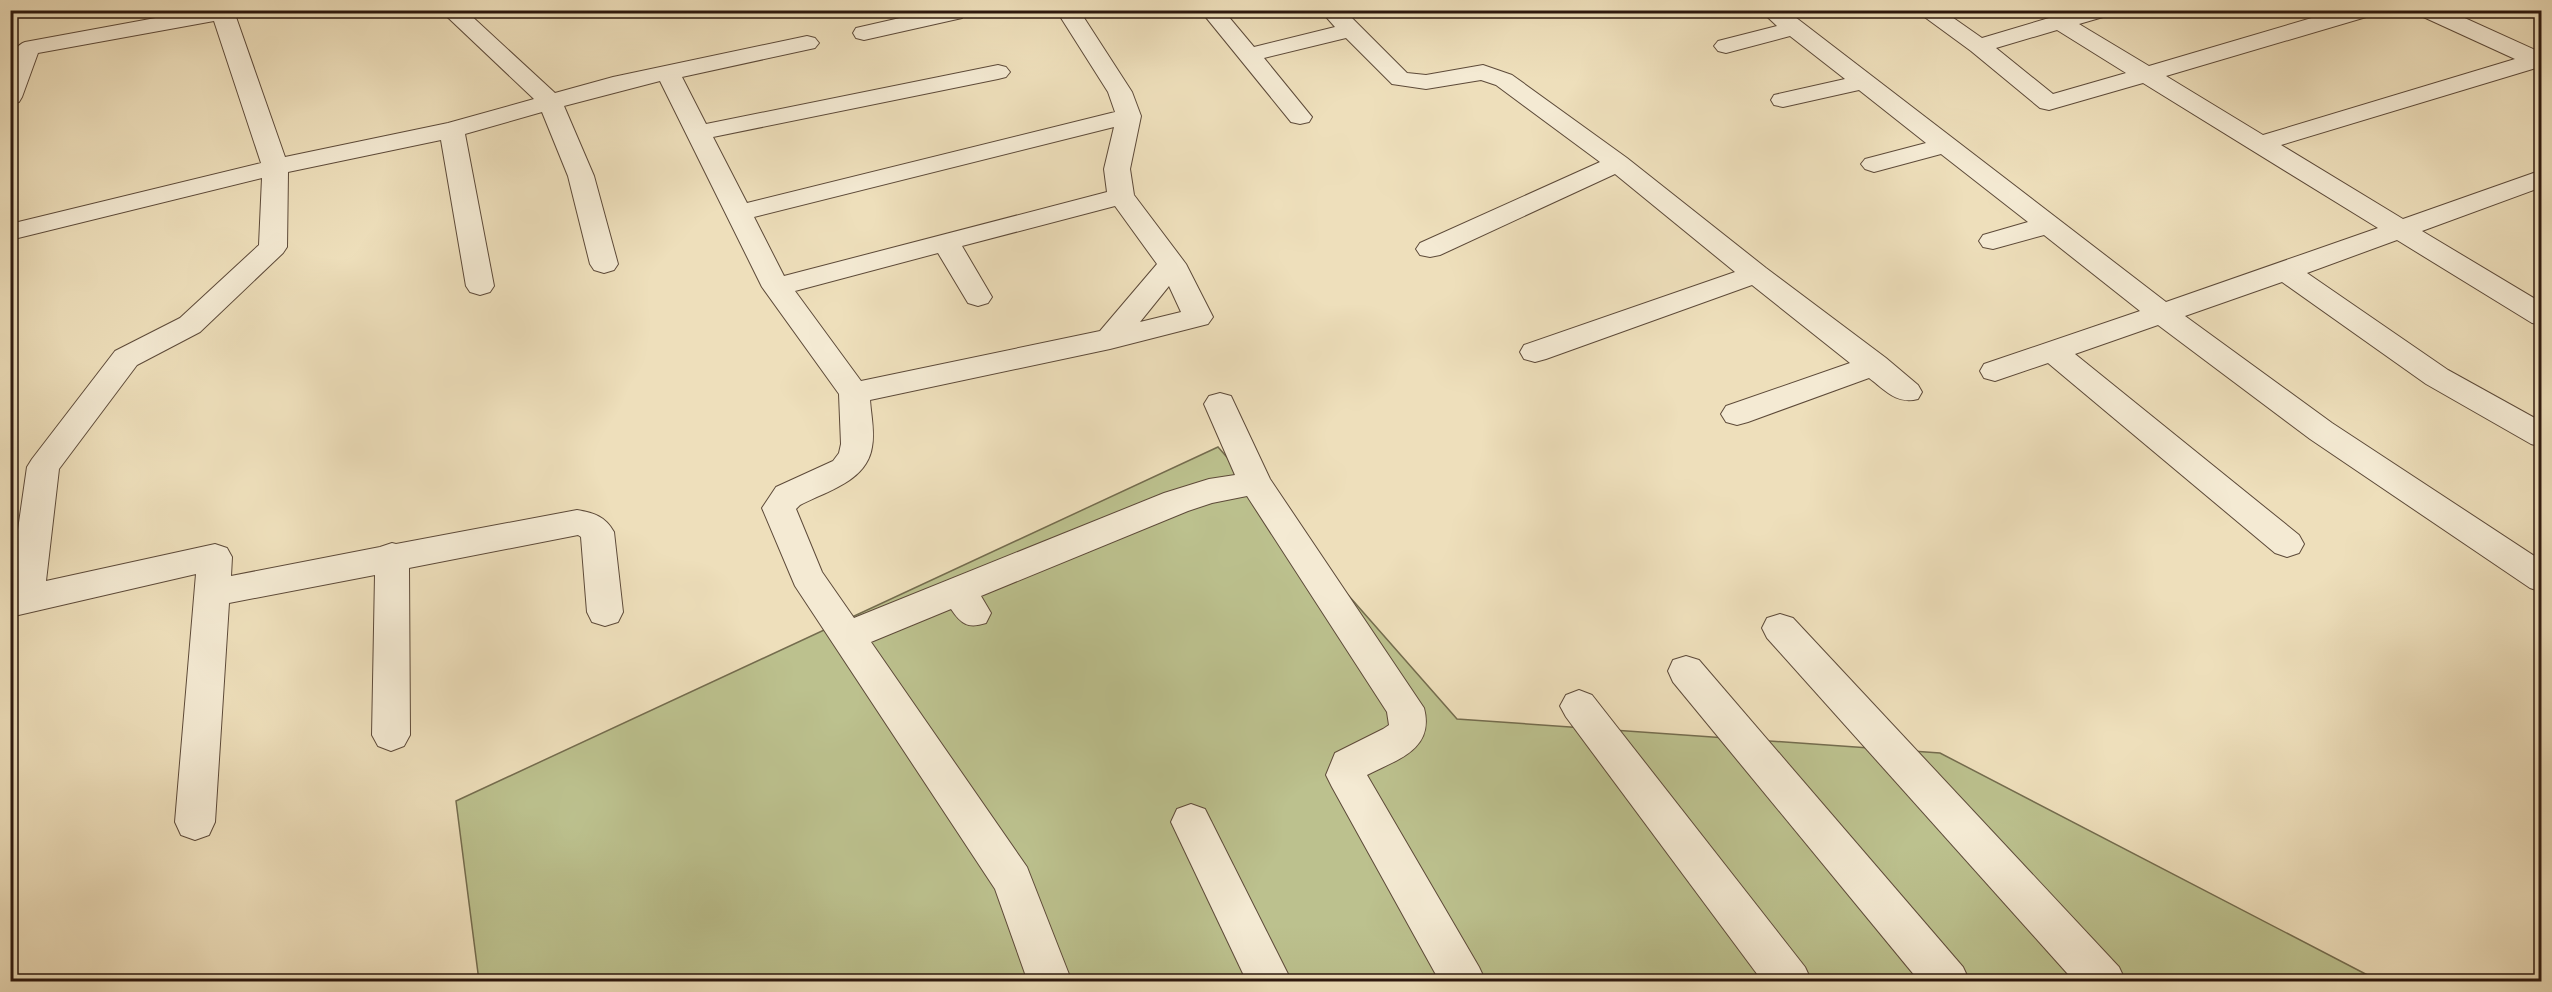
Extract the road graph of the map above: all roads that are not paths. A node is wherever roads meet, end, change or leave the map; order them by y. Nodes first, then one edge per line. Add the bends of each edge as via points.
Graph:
1 (451, 10) edge
2 (953, 10) edge
3 (1067, 10) edge
4 (1211, 10) edge
5 (1331, 10) edge
6 (1771, 10) edge
7 (1926, 10) edge
8 (2102, 10) edge
9 (2365, 10) edge
10 (2427, 10) edge
11 (228, 12) edge
12 (2060, 22) junction
13 (1794, 28) junction
14 (1351, 30) junction
15 (864, 33) dead end
16 (807, 43) dead end
17 (1726, 46) dead end
18 (1979, 46) junction
19 (1249, 55) junction
20 (2539, 61) edge
21 (998, 72) dead end
22 (668, 73) junction
23 (2147, 75) junction
24 (1864, 82) junction
25 (10, 97) edge
26 (549, 100) junction
27 (1783, 100) dead end
28 (1129, 116) junction
29 (1299, 117) dead end
30 (452, 130) junction
31 (697, 133) junction
32 (2259, 144) junction
33 (1946, 145) junction
34 (1618, 163) junction
35 (1874, 164) dead end
36 (275, 167) junction
37 (2541, 178) edge
38 (1121, 195) junction
39 (738, 213) junction
40 (2048, 225) junction
41 (2402, 230) junction
42 (10, 232) edge
43 (1993, 241) dead end
44 (946, 242) junction
45 (1430, 249) dead end
46 (604, 264) dead end
47 (1172, 264) junction
48 (2285, 271) junction
49 (1755, 274) junction
50 (480, 286) dead end
51 (776, 287) junction
52 (978, 297) dead end
53 (2163, 314) junction
54 (2541, 316) edge
55 (1110, 339) junction
56 (1535, 352) dead end
57 (2053, 352) junction
58 (1875, 365) junction
59 (1995, 371) dead end
60 (1907, 392) dead end
61 (854, 393) junction
62 (1220, 404) dead end
63 (1737, 414) dead end
64 (2541, 436) edge
65 (1255, 483) junction
66 (2287, 544) dead end
67 (392, 556) junction
68 (2535, 566) edge
69 (213, 593) junction
70 (18, 601) edge
71 (605, 612) dead end
72 (1780, 628) dead end
73 (848, 636) junction
74 (1686, 671) dead end
75 (1579, 706) dead end
76 (392, 735) dead end
77 (195, 822) dead end
78 (1191, 822) dead end
79 (1050, 981) edge
80 (1270, 981) edge
81 (1464, 981) edge
82 (1790, 981) edge
83 (1948, 981) edge
84 (2104, 981) edge

1 - 26 street
2 - 15 street via 954,13
3 - 28 street via 1120,92
4 - 19 street
5 - 14 street
6 - 13 street
7 - 18 street
8 - 12 street
9 - 23 street
10 - 20 street
11 - 25 street via 33,47 28,49
11 - 36 street
12 - 18 street
12 - 23 street
13 - 17 street
13 - 24 street
14 - 19 street
14 - 34 street via 1400,79 1438,81 1475,72 1493,74
16 - 22 street
18 - 23 street via 2049,104
19 - 29 street
20 - 32 street
21 - 31 street
22 - 26 street
22 - 31 street
23 - 32 street
24 - 27 street
24 - 33 street
26 - 30 street
26 - 46 street via 581,176
28 - 38 street via 1117,169
28 - 39 street
30 - 36 street
30 - 50 street
31 - 39 street
32 - 41 street
33 - 35 street
33 - 40 street
34 - 45 street
34 - 49 street
36 - 42 street
36 - 70 street via 273,248 190,325 126,358 43,467
37 - 41 street
38 - 44 street
38 - 47 street
39 - 51 street
40 - 43 street
40 - 53 street
41 - 48 street
41 - 54 street
44 - 51 street
44 - 52 street
47 - 55 street
47 - 55 street via 1198,317
48 - 53 street
48 - 64 street via 2437,377
49 - 56 street
49 - 58 street
51 - 61 street
53 - 57 street
53 - 68 street via 2321,430
55 - 61 street
57 - 59 street
57 - 66 street
58 - 60 street
58 - 63 street
61 - 73 street via 855,457 844,470 788,496 779,508 807,577
62 - 65 street
65 - 73 street via 1176,502 965,602
65 - 81 street via 1405,708 1406,733 1349,765 1346,775
67 - 69 street
67 - 71 street via 577,522 588,524 597,532
67 - 76 street
69 - 70 street via 215,556
69 - 77 street
72 - 84 street
73 - 79 street via 1012,880
74 - 83 street
75 - 82 street
78 - 80 street

